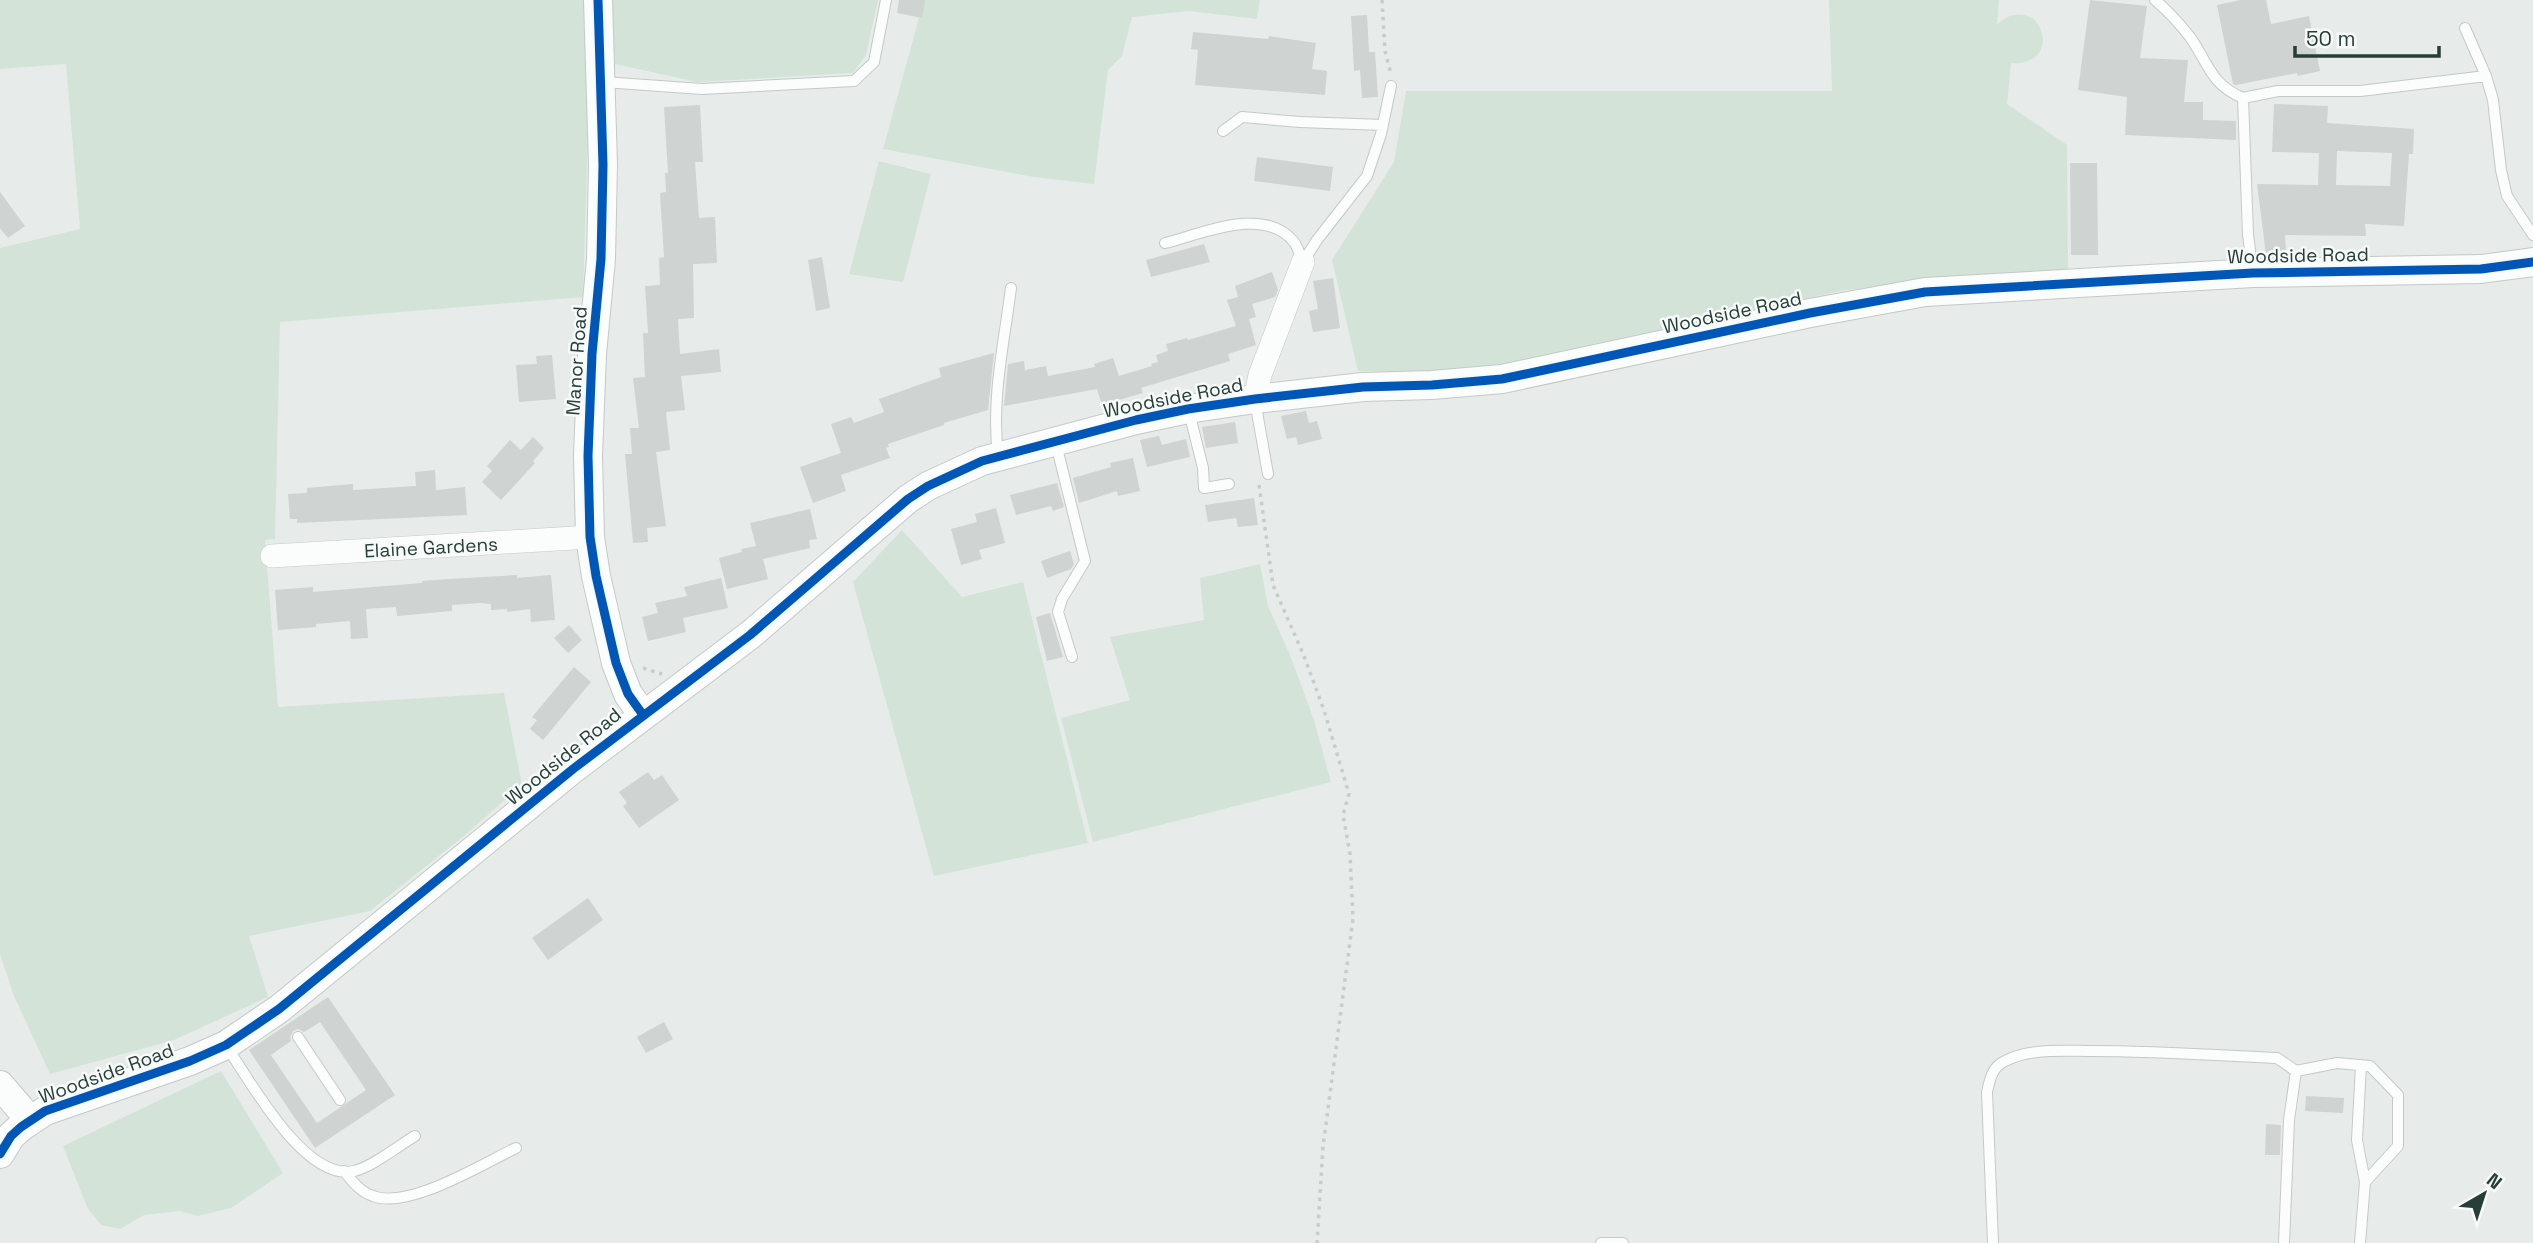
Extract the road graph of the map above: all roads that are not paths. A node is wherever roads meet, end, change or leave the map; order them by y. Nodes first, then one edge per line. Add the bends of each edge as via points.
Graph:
1 (598, 0) edge
2 (886, 0) edge
3 (2155, 0) edge
4 (2465, 29) dead end
5 (2486, 76) junction
6 (600, 81) junction
7 (1391, 86) road end
8 (2243, 99) junction
9 (1383, 125) junction
10 (1223, 131) dead end
11 (2533, 235) edge
12 (1165, 243) dead end
13 (1303, 262) junction
14 (2533, 262) edge
15 (2253, 273) junction
16 (1011, 288) dead end
17 (1255, 398) junction
18 (1188, 409) junction
19 (1055, 442) junction
20 (998, 457) junction
21 (1263, 476) road end
22 (1229, 484) dead end
23 (590, 537) junction
24 (272, 556) dead end
25 (1072, 657) dead end
26 (643, 715) junction
27 (298, 1037) dead end
28 (226, 1045) junction
29 (2361, 1065) junction
30 (2296, 1071) junction
31 (0, 1085) edge
32 (340, 1100) dead end
33 (30, 1120) junction
34 (415, 1136) dead end
35 (516, 1148) dead end
36 (0, 1154) edge
37 (344, 1171) junction
38 (2365, 1182) junction
39 (1601, 1243) edge
40 (1623, 1243) edge
41 (1993, 1243) edge
42 (2284, 1243) edge
43 (2360, 1243) edge

1 - 6 street, Manor Road
2 - 6 lane via 874,62 854,81 702,89
3 - 8 lane via 2192,39 2212,77
4 - 5 lane
5 - 8 lane via 2360,91 2278,91
5 - 11 lane via 2507,196
6 - 23 street, Manor Road via 603,164 588,456
7 - 9 lane
8 - 15 lane
9 - 10 lane via 1242,117
9 - 13 lane via 1367,176
12 - 13 lane via 1247,222 1265,223 1294,243
13 - 17 street
14 - 15 street, Woodside Road via 2480,269
15 - 17 street, Woodside Road via 1925,292 1502,379
16 - 20 lane via 996,411
17 - 18 street, Woodside Road
17 - 21 lane
18 - 19 street, Woodside Road
18 - 22 lane via 1204,488
19 - 20 street, Woodside Road
19 - 25 lane via 1085,561 1058,612
20 - 26 street, Woodside Road via 963,469 908,499 750,635
23 - 24 street, Elaine Gardens
23 - 26 street, Manor Road via 616,663 628,694
26 - 28 street, Woodside Road via 282,1013
27 - 32 lane
28 - 33 street, Woodside Road via 190,1062 59,1105
28 - 37 lane via 290,1138 319,1164
29 - 30 lane via 2337,1063
29 - 38 lane via 2357,1140
29 - 38 lane via 2370,1066 2398,1095 2398,1146
30 - 41 lane via 2277,1058 2138,1051 2040,1052 2006,1060 1990,1076 1987,1092
30 - 42 lane via 2289,1120
31 - 33 street
33 - 36 street, Woodside Road via 11,1136
34 - 37 lane via 363,1167
35 - 37 lane via 415,1196 372,1196
38 - 43 lane
39 - 40 lane

